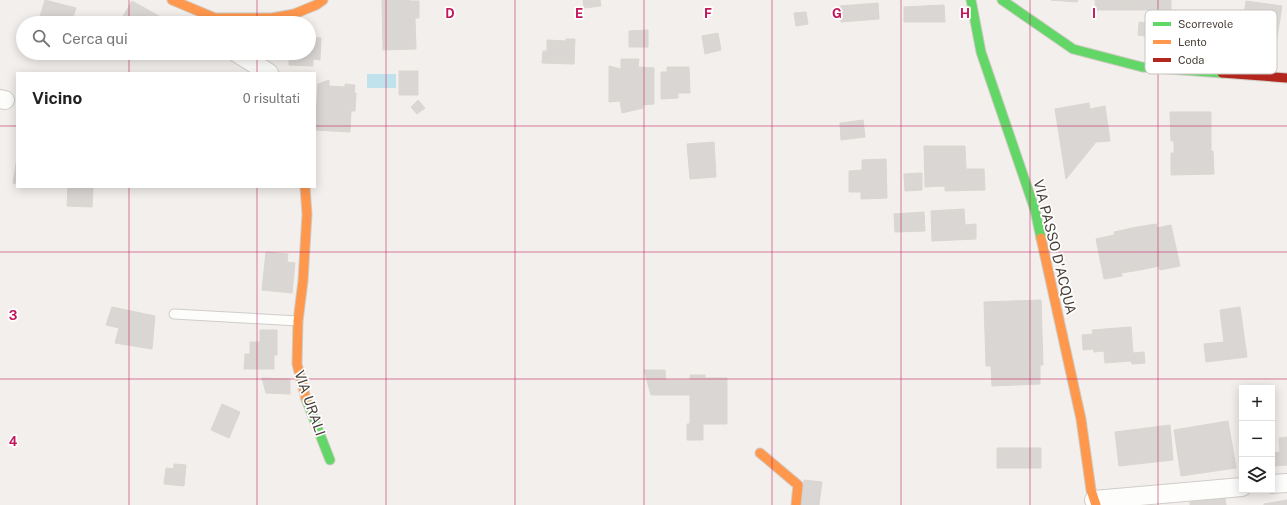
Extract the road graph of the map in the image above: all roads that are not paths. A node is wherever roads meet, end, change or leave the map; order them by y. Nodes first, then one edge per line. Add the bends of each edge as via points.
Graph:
1 (172, 0) edge
2 (323, 0) edge
3 (971, 0) edge
4 (1002, 0) edge
5 (206, 16) edge
6 (283, 16) edge
7 (248, 60) edge
8 (1145, 67) edge
9 (267, 72) edge
10 (1209, 74) edge
11 (1286, 82) edge
12 (305, 188) edge
13 (174, 314) dead end
14 (298, 321) junction
15 (760, 453) dead end
16 (330, 460) dead end
17 (1287, 483) edge
18 (1275, 484) edge
19 (1239, 487) edge
20 (1095, 503) edge
21 (796, 505) edge

1 - 5 street
2 - 6 street via 294,14
3 - 20 street, VIA PASSO D'ACQUA via 981,52 1034,210 1081,419
4 - 8 street via 1073,48
7 - 9 street
10 - 11 street
12 - 14 street, VIA URALI via 307,214
13 - 14 lane
14 - 16 street, VIA URALI via 297,364 304,393
15 - 21 street via 798,485
17 - 18 street
19 - 20 street

